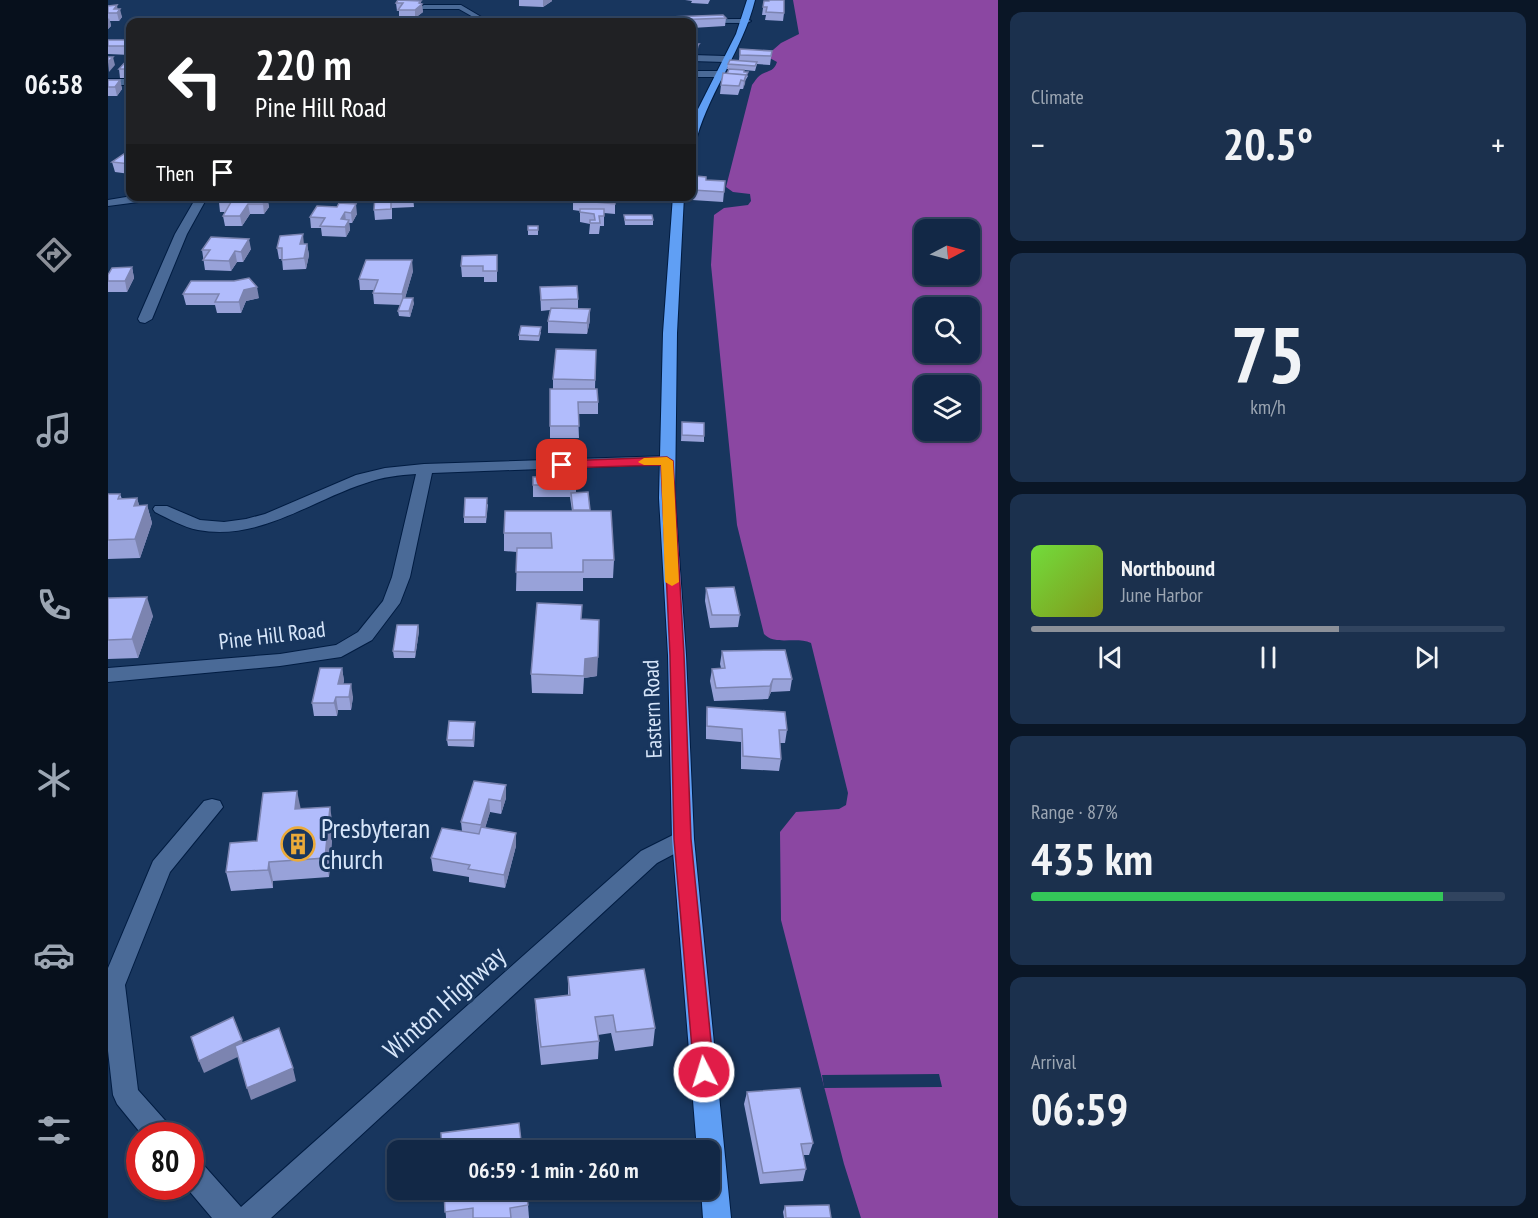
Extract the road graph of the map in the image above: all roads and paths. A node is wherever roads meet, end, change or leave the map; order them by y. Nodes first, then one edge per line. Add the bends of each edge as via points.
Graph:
1 (751, 0) edge
2 (424, 8) edge
3 (478, 18) edge
4 (696, 21) edge
5 (747, 21) junction
6 (696, 58) edge
7 (725, 59) junction
8 (696, 74) edge
9 (717, 74) junction
10 (108, 82) edge
11 (126, 82) edge
12 (696, 117) edge
13 (126, 201) edge
14 (199, 201) edge
15 (679, 201) edge
16 (108, 203) edge
17 (145, 319) dead end
18 (667, 461) junction
19 (424, 469) junction
20 (162, 509) dead end
21 (108, 675) edge
22 (212, 807) dead end
23 (683, 839) junction
24 (149, 1122) edge
25 (204, 1187) edge
26 (231, 1218) edge
27 (250, 1218) edge
28 (717, 1218) edge

1 - 5 highway
2 - 3 street via 461,7
4 - 5 street
5 - 7 highway
6 - 7 street
7 - 9 highway
8 - 9 street
9 - 12 highway
10 - 11 street
13 - 16 street
14 - 17 street
15 - 18 highway, Eastern Road
18 - 19 street
18 - 23 highway, Eastern Road
19 - 20 street via 383,473 345,484 297,508 252,523 198,525
19 - 21 street, Pine Hill Road via 401,577 390,603 364,636 341,651
22 - 24 street via 161,867 113,985 126,1095
23 - 27 street, Winton Highway via 649,857
23 - 28 highway, Eastern Road
25 - 26 street

